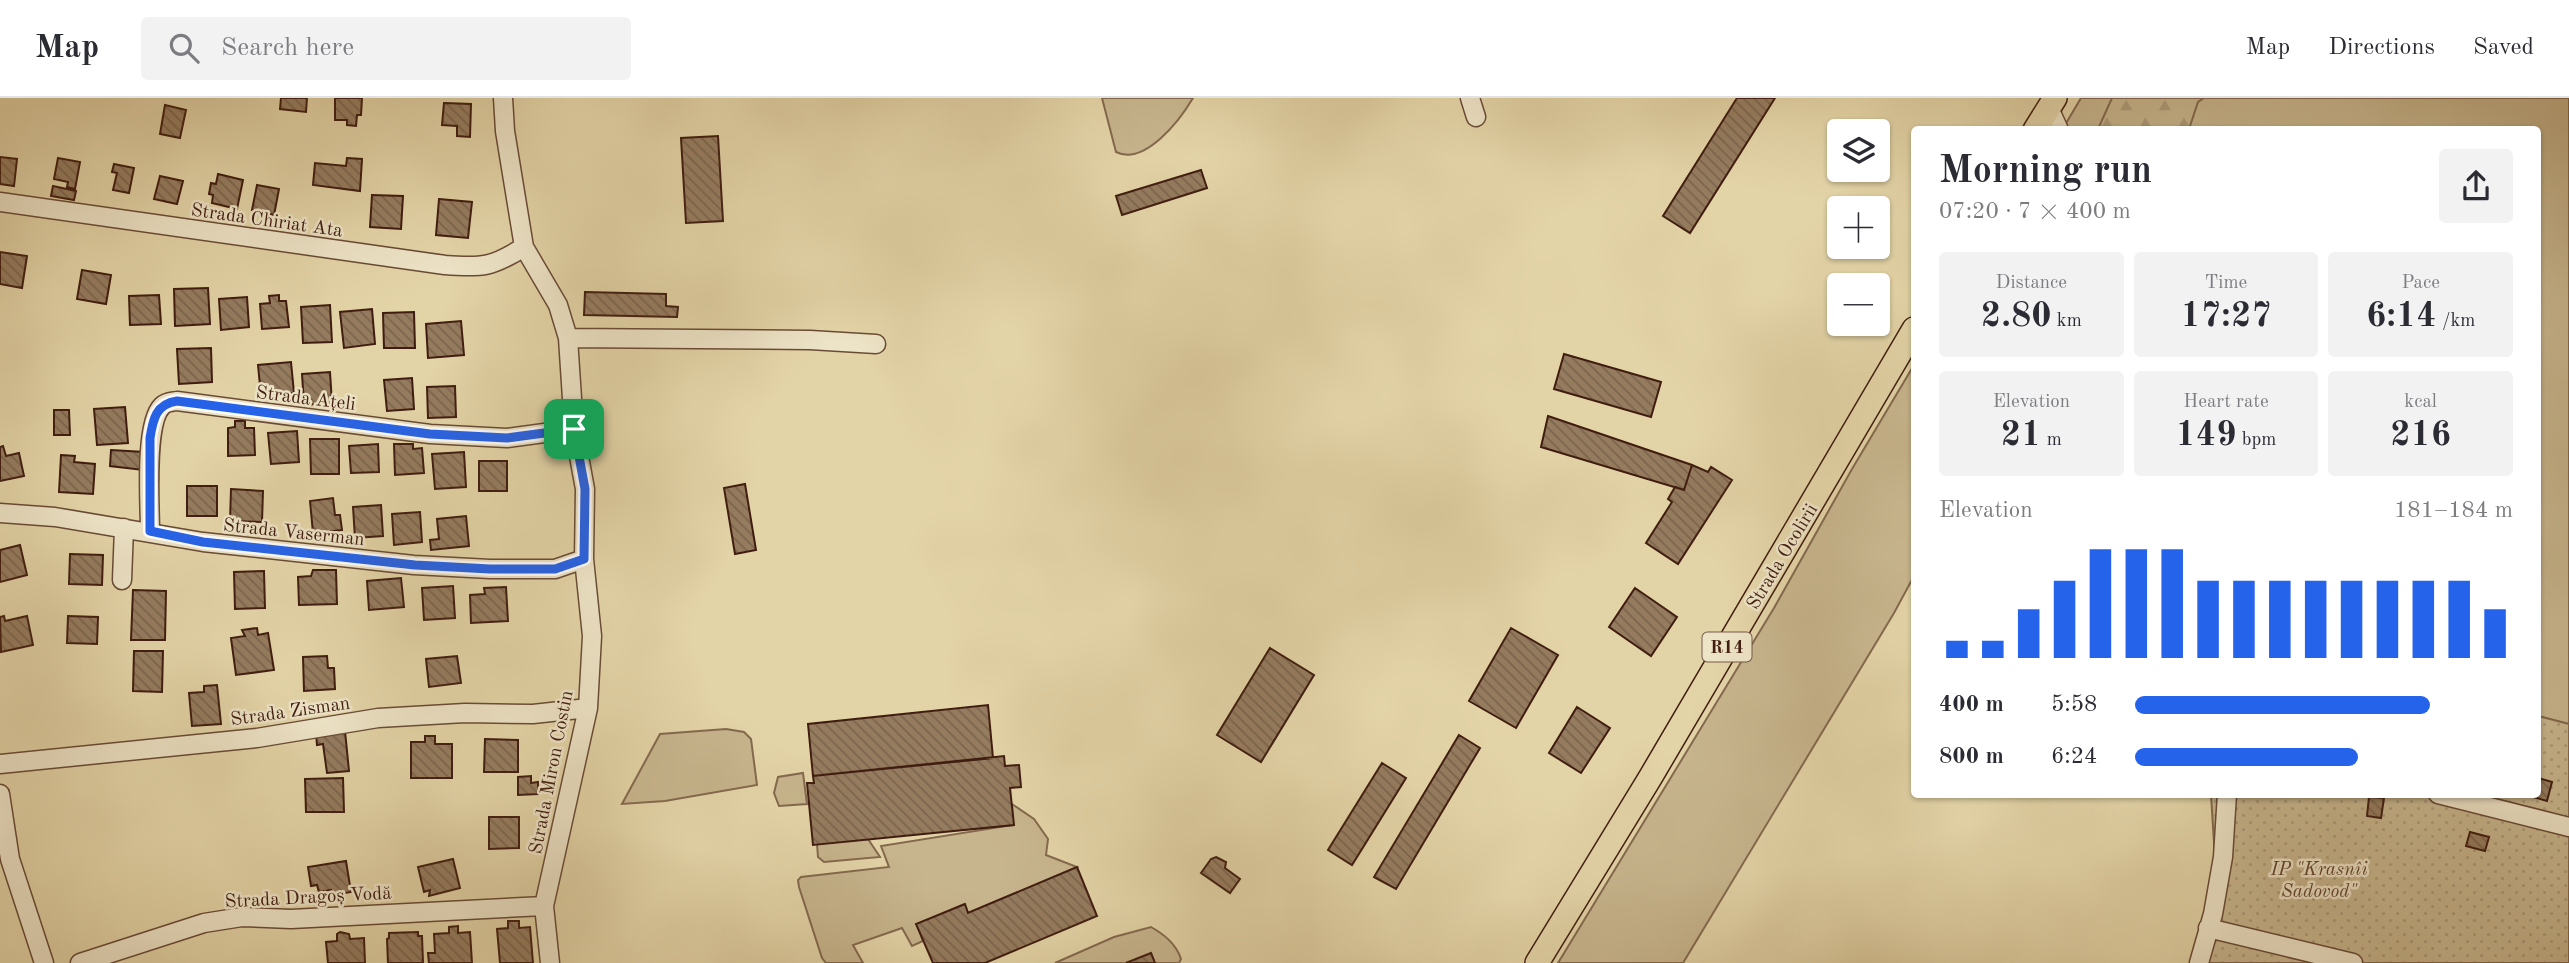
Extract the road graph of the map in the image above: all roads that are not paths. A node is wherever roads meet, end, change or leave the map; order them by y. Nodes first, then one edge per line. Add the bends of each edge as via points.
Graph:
1 (503, 98) edge
2 (1471, 98) edge
3 (2052, 103) edge
4 (1476, 117) dead end
5 (2038, 126) edge
6 (2058, 126) edge
7 (0, 202) edge
8 (524, 247) junction
9 (1911, 334) edge
10 (568, 338) junction
11 (876, 344) dead end
12 (574, 429) junction
13 (0, 513) edge
14 (124, 528) junction
15 (150, 531) junction
16 (584, 559) junction
17 (122, 580) dead end
18 (588, 708) junction
19 (0, 764) edge
20 (0, 794) edge
21 (2227, 798) edge
22 (2454, 798) edge
23 (2569, 827) edge
24 (544, 905) junction
25 (2208, 928) junction
26 (44, 963) edge
27 (80, 963) edge
28 (550, 963) edge
29 (1537, 963) edge
30 (2199, 963) edge
31 (2353, 963) edge

1 - 8 street, Strada Miron Costin
2 - 4 street
3 - 5 main road
3 - 6 street
7 - 8 street, Strada Chiriat Ata via 479,268
8 - 10 street, Strada Miron Costin via 558,305
9 - 29 main road, Strada Ocolirii / R14
10 - 11 street
10 - 12 street, Strada Miron Costin
12 - 15 street, Strada Ațeli via 507,438 430,434 166,402 159,408 150,438
12 - 16 street, Strada Miron Costin via 585,489
13 - 14 street, Strada Vaserman
14 - 15 street, Strada Vaserman
14 - 17 street
15 - 16 street, Strada Vaserman via 203,542 415,565 555,569
16 - 18 street, Strada Miron Costin via 592,636
18 - 19 street, Strada Zisman via 379,718 257,738
18 - 24 street, Strada Miron Costin
20 - 26 street via 10,859
21 - 25 street via 2223,857
22 - 23 street
24 - 27 street, Strada Dragoș Vodă via 291,919 242,917 204,923
24 - 28 street, Strada Miron Costin
25 - 30 street
25 - 31 street

